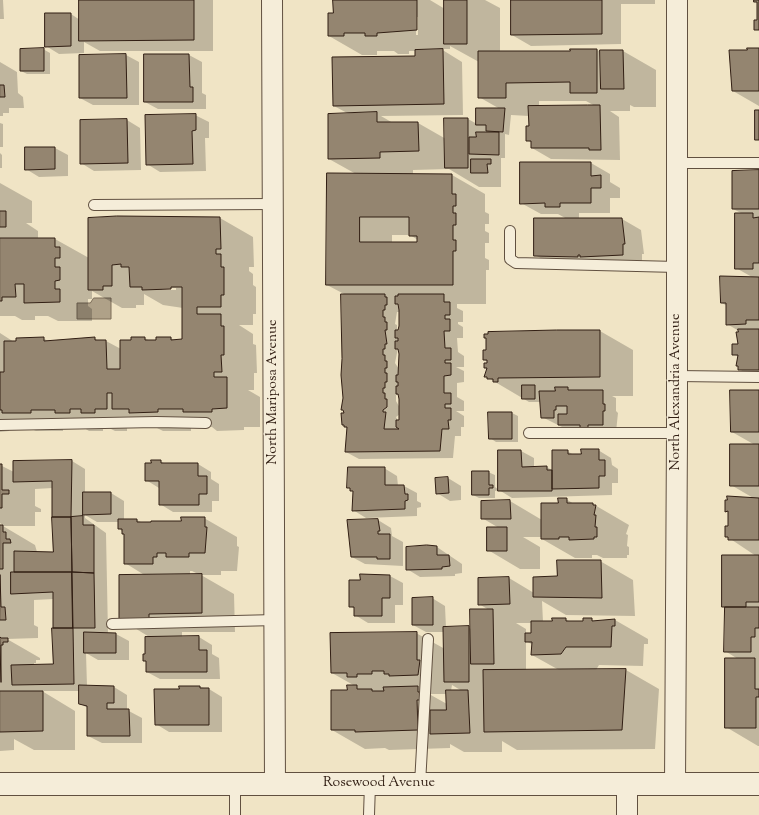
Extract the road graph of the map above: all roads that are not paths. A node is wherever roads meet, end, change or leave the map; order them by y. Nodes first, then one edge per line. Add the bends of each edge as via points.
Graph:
1 (272, 0) edge
2 (677, 0) edge
3 (677, 163) junction
4 (759, 163) edge
5 (273, 204) junction
6 (94, 205) dead end
7 (510, 231) dead end
8 (677, 267) junction
9 (677, 376) junction
10 (759, 377) edge
11 (206, 423) dead end
12 (0, 425) edge
13 (528, 433) dead end
14 (677, 433) junction
15 (276, 620) junction
16 (112, 624) dead end
17 (428, 639) dead end
18 (0, 784) edge
19 (235, 784) junction
20 (275, 784) junction
21 (370, 784) junction
22 (420, 784) junction
23 (627, 784) junction
24 (675, 784) junction
25 (759, 784) edge
26 (235, 815) edge
27 (369, 815) edge
28 (627, 815) edge

1 - 5 street, North Mariposa Avenue
2 - 3 street, North Alexandria Avenue
3 - 4 lane
3 - 8 street, North Alexandria Avenue
5 - 6 lane
5 - 15 street, North Mariposa Avenue
7 - 8 lane via 510,259 516,262
8 - 9 street, North Alexandria Avenue
9 - 10 lane
9 - 14 street, North Alexandria Avenue
11 - 12 lane
13 - 14 lane
14 - 24 street, North Alexandria Avenue
15 - 16 lane
15 - 20 street, North Mariposa Avenue
17 - 22 lane
18 - 19 street, Rosewood Avenue
19 - 20 street, Rosewood Avenue
19 - 26 lane
20 - 21 street, Rosewood Avenue
21 - 22 street, Rosewood Avenue
21 - 27 lane
22 - 23 street, Rosewood Avenue
23 - 24 street, Rosewood Avenue
23 - 28 street
24 - 25 street, Rosewood Avenue

